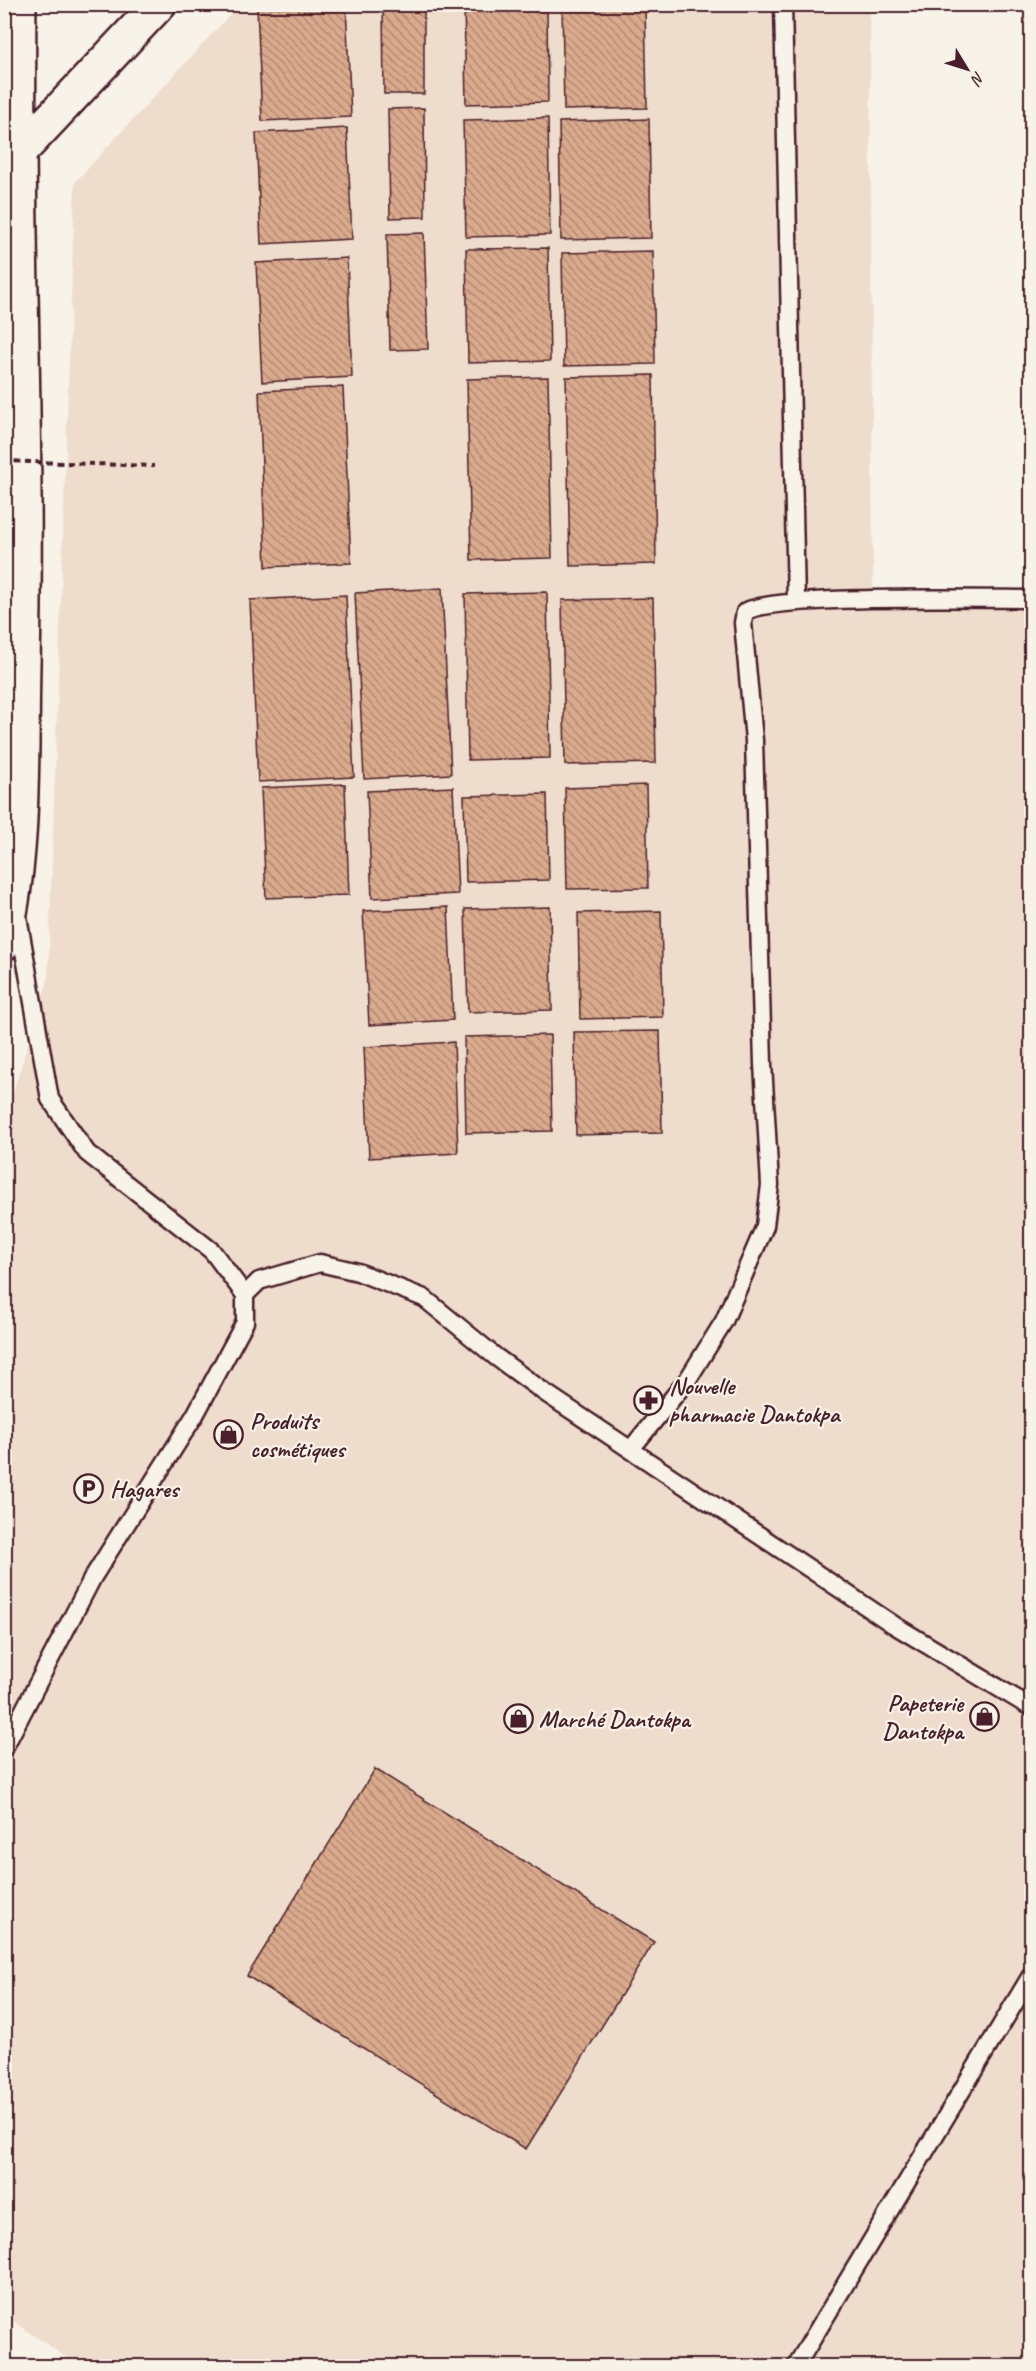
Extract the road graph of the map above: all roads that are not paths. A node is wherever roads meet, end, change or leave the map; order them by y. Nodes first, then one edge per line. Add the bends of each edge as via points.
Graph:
1 (19, 4) edge
2 (159, 4) edge
3 (783, 4) edge
4 (17, 155) junction
5 (1032, 599) edge
6 (796, 602) junction
7 (14, 899) junction
8 (4, 944) edge
9 (245, 1295) junction
10 (630, 1449) junction
11 (1032, 1708) edge
12 (4, 1748) edge
13 (1032, 1974) edge
14 (796, 2367) edge

1 - 4 main road
2 - 4 main road
3 - 6 lane
4 - 7 main road via 24,601 19,841
5 - 6 lane
6 - 10 lane via 752,607 746,612 744,623 754,740 770,1185 765,1226 724,1321 688,1379
7 - 8 main road
7 - 9 lane via 50,1099 87,1153 212,1251
9 - 10 lane via 259,1281 320,1263 358,1272 424,1298 496,1357
9 - 12 lane via 245,1322 195,1415 93,1577
10 - 11 lane via 894,1625
13 - 14 lane

